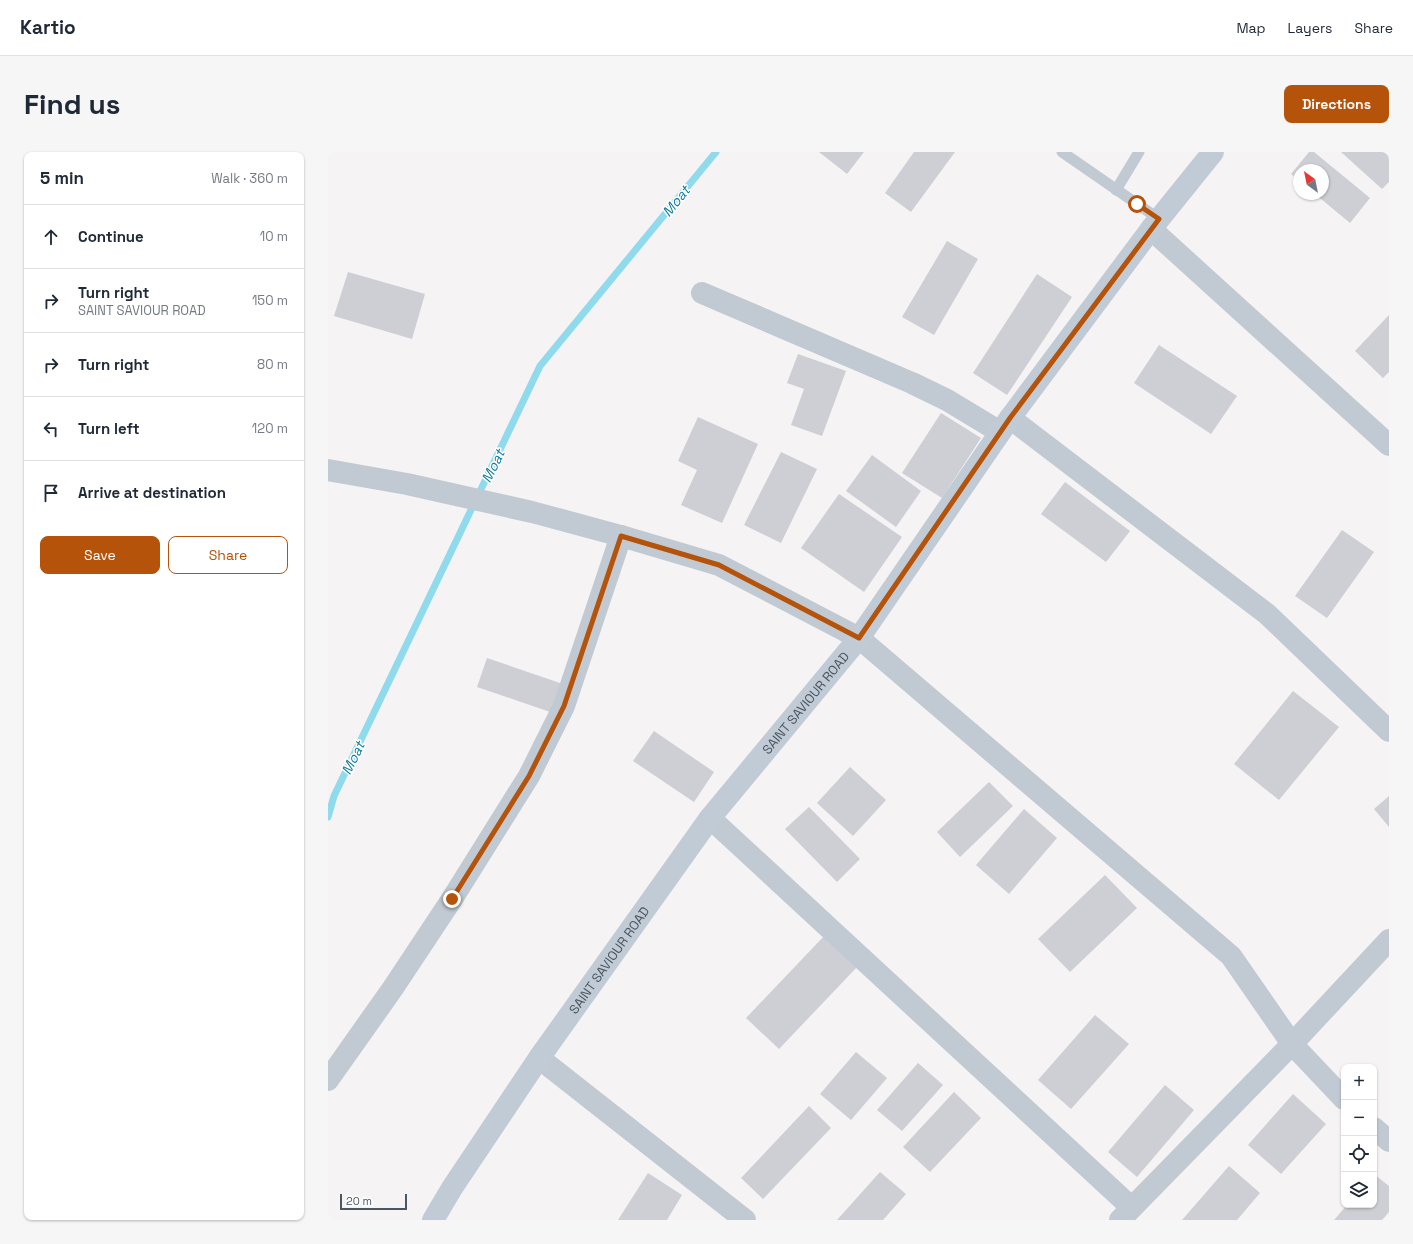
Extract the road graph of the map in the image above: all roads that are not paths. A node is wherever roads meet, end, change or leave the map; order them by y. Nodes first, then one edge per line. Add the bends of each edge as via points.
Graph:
1 (1062, 152) edge
2 (1139, 152) edge
3 (1213, 152) edge
4 (1116, 190) junction
5 (1155, 224) junction
6 (702, 293) dead end
7 (1005, 425) junction
8 (1389, 445) edge
9 (328, 470) edge
10 (621, 536) junction
11 (859, 638) junction
12 (1389, 731) edge
13 (710, 818) junction
14 (1389, 940) edge
15 (1292, 1044) junction
16 (539, 1058) junction
17 (328, 1080) edge
18 (1341, 1096) edge
19 (1377, 1131) edge
20 (1389, 1141) edge
21 (1126, 1213) edge
22 (433, 1220) edge
23 (745, 1220) edge

1 - 4 lane
2 - 4 lane
3 - 5 street, SAINT SAVIOUR ROAD
4 - 5 lane
5 - 7 street, SAINT SAVIOUR ROAD
5 - 8 street
6 - 7 street
7 - 11 street, SAINT SAVIOUR ROAD
7 - 12 street via 1267,614
9 - 10 street via 407,484 532,512
10 - 11 street via 719,565
10 - 17 street via 564,706 529,776 452,899
11 - 13 street, SAINT SAVIOUR ROAD
11 - 15 street via 1231,956
13 - 16 street, SAINT SAVIOUR ROAD
13 - 21 street
14 - 15 street
15 - 18 street
15 - 21 street
16 - 22 street, SAINT SAVIOUR ROAD
16 - 23 street
19 - 20 street

